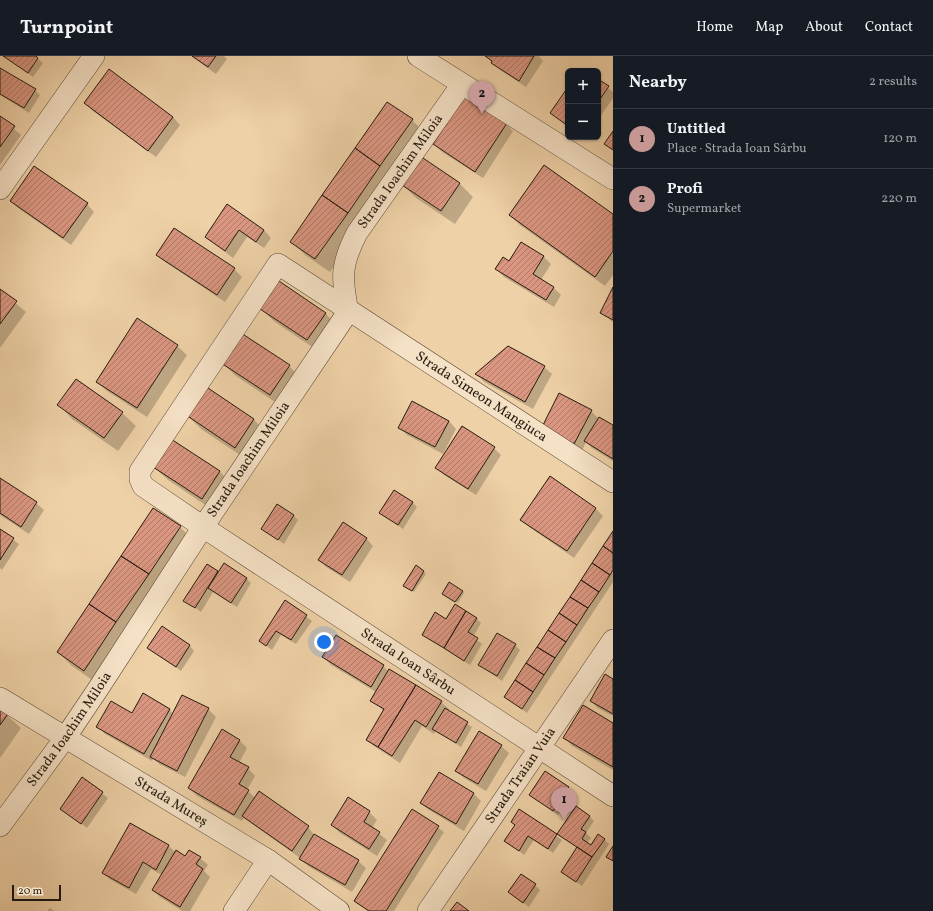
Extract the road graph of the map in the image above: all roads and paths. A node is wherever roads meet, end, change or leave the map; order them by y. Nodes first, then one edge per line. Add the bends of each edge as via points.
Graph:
1 (94, 56) edge
2 (418, 56) edge
3 (462, 84) junction
4 (613, 179) edge
5 (0, 189) edge
6 (348, 312) junction
7 (613, 482) edge
8 (203, 527) junction
9 (613, 640) edge
10 (0, 698) edge
11 (65, 738) junction
12 (539, 748) junction
13 (613, 796) edge
14 (0, 826) edge
15 (268, 860) junction
16 (234, 911) edge
17 (339, 911) edge
18 (428, 911) edge

1 - 5 street
2 - 3 street
3 - 4 street
3 - 6 street, Strada Ioachim Miloia via 357,233 347,252 343,270
6 - 7 street, Strada Simeon Mangiuca
6 - 8 street, Strada Ioachim Miloia
6 - 8 street, Strada Simeon Mangiuca via 278,264 140,471 143,486
8 - 11 street, Strada Ioachim Miloia
8 - 12 street, Strada Ioan Sârbu
9 - 12 street, Strada Traian Vuia
10 - 11 street, Strada Mureș
11 - 14 street, Strada Ioachim Miloia
11 - 15 street, Strada Mureș
12 - 13 street, Strada Ioan Sârbu
12 - 18 street, Strada Traian Vuia
15 - 16 street
15 - 17 street, Strada Mureș

